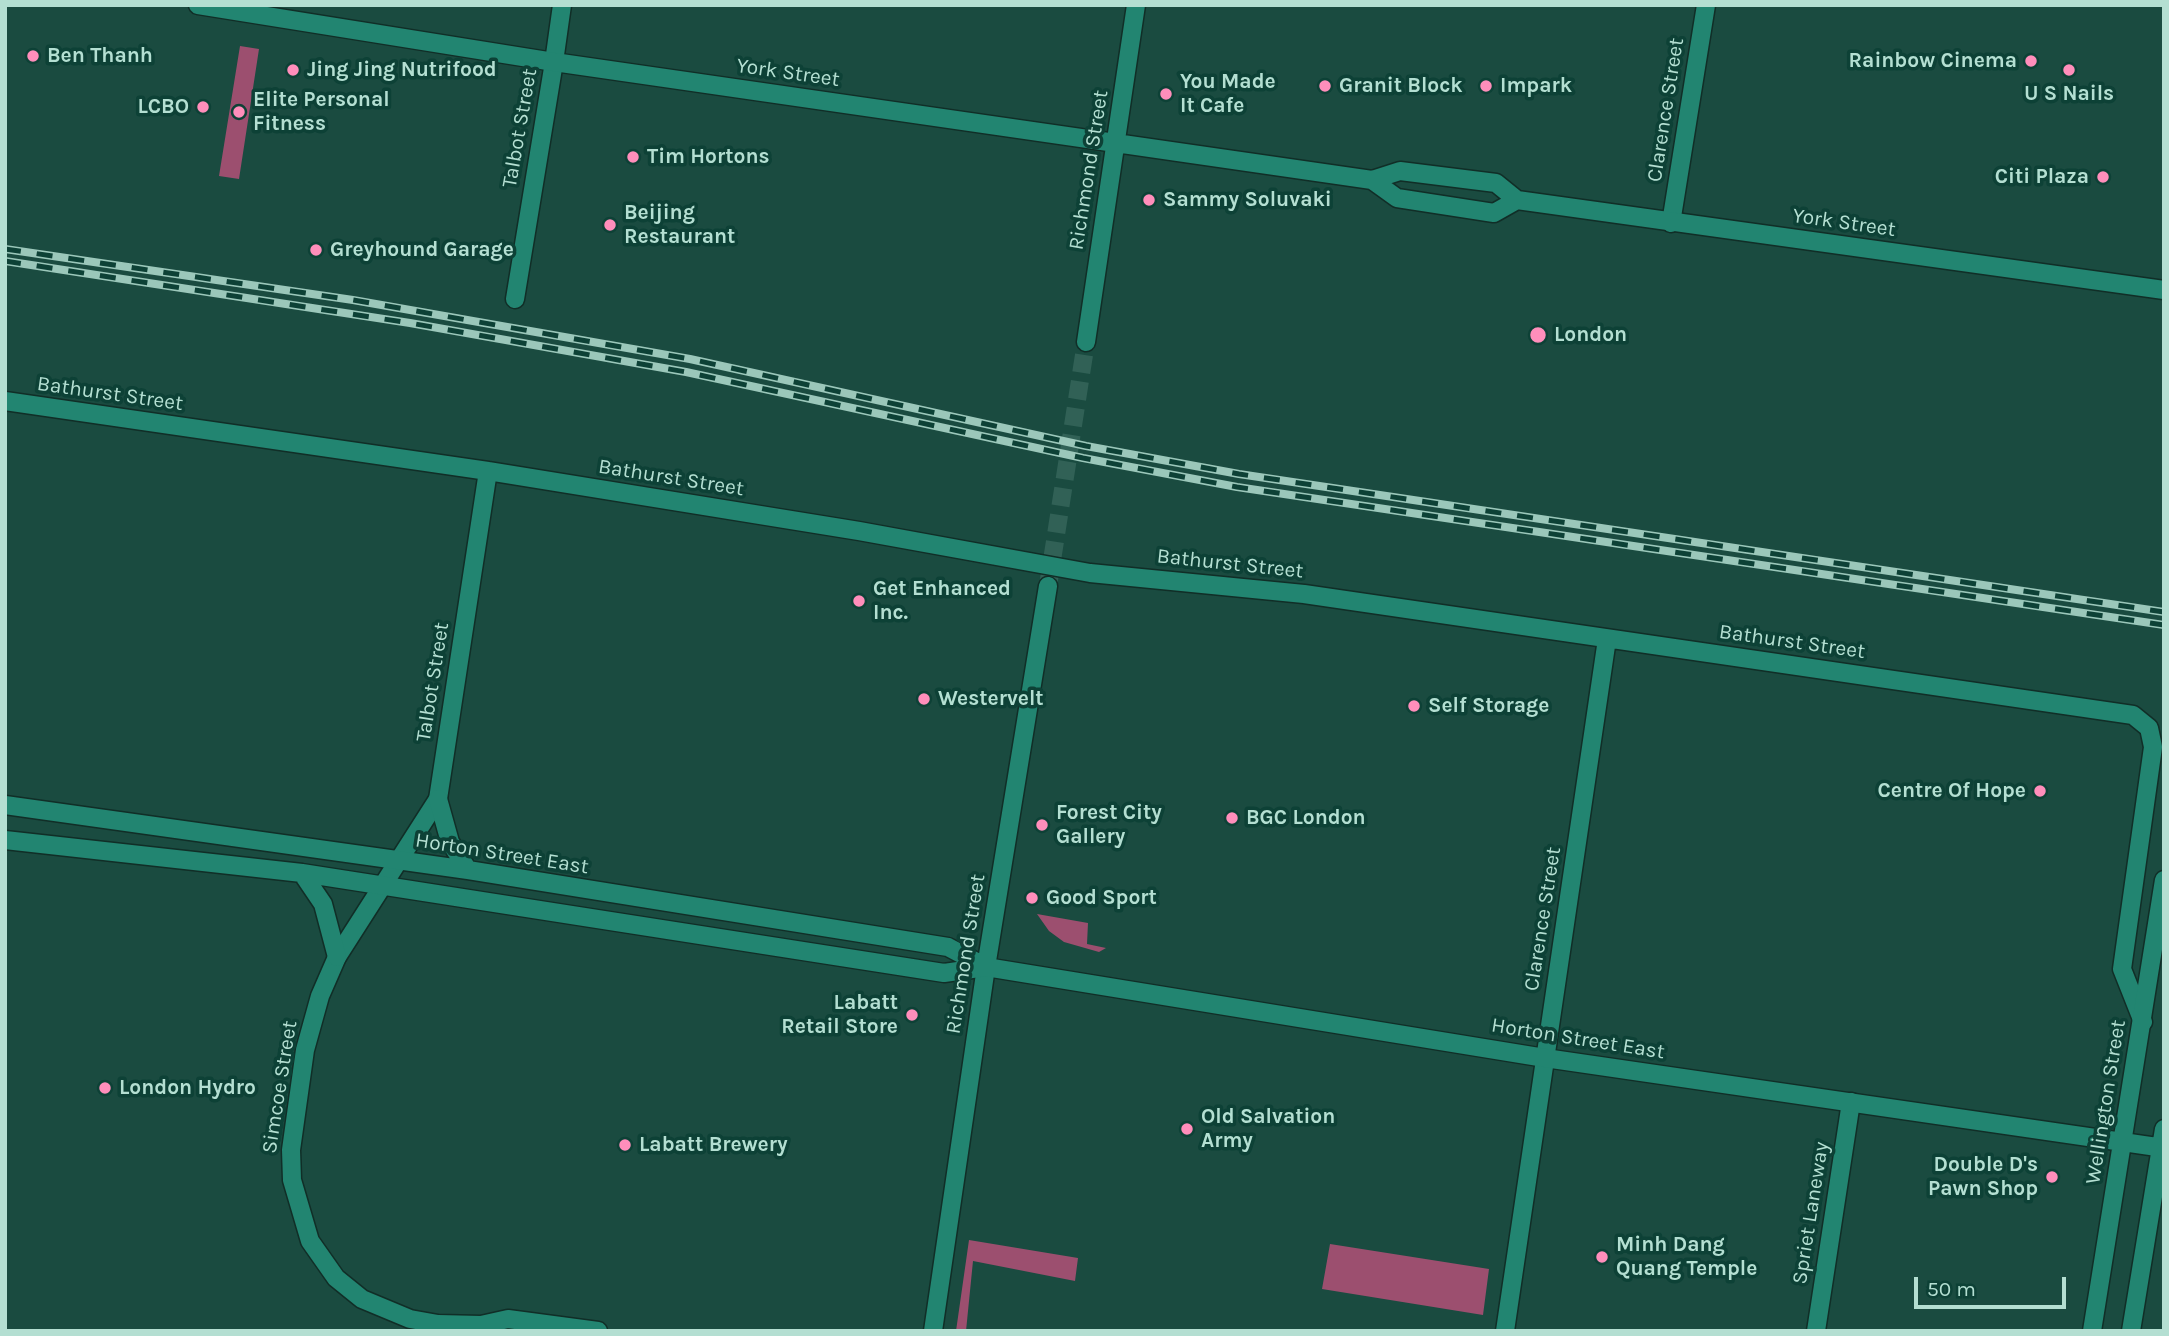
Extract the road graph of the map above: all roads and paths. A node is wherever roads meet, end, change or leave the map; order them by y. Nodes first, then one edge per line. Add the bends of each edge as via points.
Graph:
1 (198, 5) edge
2 (562, 5) edge
3 (1136, 5) edge
4 (1706, 5) edge
5 (554, 62) junction
6 (1116, 144) junction
7 (1372, 180) junction
8 (1517, 200) junction
9 (1671, 223) junction
10 (2164, 290) edge
11 (515, 299) dead end
12 (1086, 342) tunnel mouth
13 (5, 401) edge
14 (488, 471) junction
15 (1048, 586) tunnel mouth
16 (1607, 639) junction
17 (438, 799) junction
18 (5, 805) edge
19 (5, 840) edge
20 (399, 861) junction
21 (468, 870) junction
22 (302, 873) junction
23 (2164, 880) edge
24 (383, 885) junction
25 (337, 957) junction
26 (986, 967) junction
27 (2143, 1022) junction
28 (1545, 1058) junction
29 (1851, 1102) junction
30 (2164, 1129) edge
31 (2123, 1141) junction
32 (2162, 1148) edge
33 (598, 1331) edge
34 (933, 1331) edge
35 (1505, 1331) edge
36 (1816, 1331) edge
37 (2092, 1331) edge
38 (2131, 1331) edge

1 - 5 main road, York Street
2 - 5 main road, Talbot Street
3 - 6 main road, Richmond Street
4 - 9 main road, Clarence Street
5 - 6 main road, York Street
5 - 11 main road, Talbot Street
6 - 7 main road, York Street
6 - 12 main road, Richmond Street
7 - 8 main road, York Street via 1400,171 1482,182 1496,184
7 - 8 main road, York Street via 1397,198 1494,213
8 - 9 main road, York Street
9 - 10 main road, York Street
13 - 14 main road, Bathurst Street
14 - 16 main road, Bathurst Street via 1078,571 1279,591
14 - 17 main road, Talbot Street
15 - 26 main road, Richmond Street
16 - 27 main road, Bathurst Street via 2133,715 2149,728 2152,747 2122,969
16 - 28 main road, Clarence Street
17 - 20 main road, Talbot Street
17 - 21 main road via 450,842
18 - 20 main road, Horton Street East
19 - 22 main road, Horton Street East
20 - 21 main road, Horton Street East
20 - 24 main road, Talbot Street
21 - 26 main road, Horton Street East via 948,947
22 - 24 main road, Horton Street East
22 - 25 main road via 323,904
23 - 27 main road, Wellington Street
24 - 25 main road, Simcoe Street
24 - 26 main road, Horton Street East via 944,973
25 - 33 main road, Simcoe Street via 305,1050 291,1150 294,1195 317,1253 336,1278 362,1299 410,1319 481,1325 508,1319
26 - 28 main road, Horton Street East
26 - 34 main road, Richmond Street
27 - 31 main road, Wellington Street
28 - 29 main road, Horton Street East
28 - 35 main road, Clarence Street
29 - 31 main road, Horton Street East
29 - 36 main road, Spriet Laneway
30 - 32 main road
31 - 32 main road, Horton Street East
31 - 37 main road, Wellington Street
32 - 38 main road

